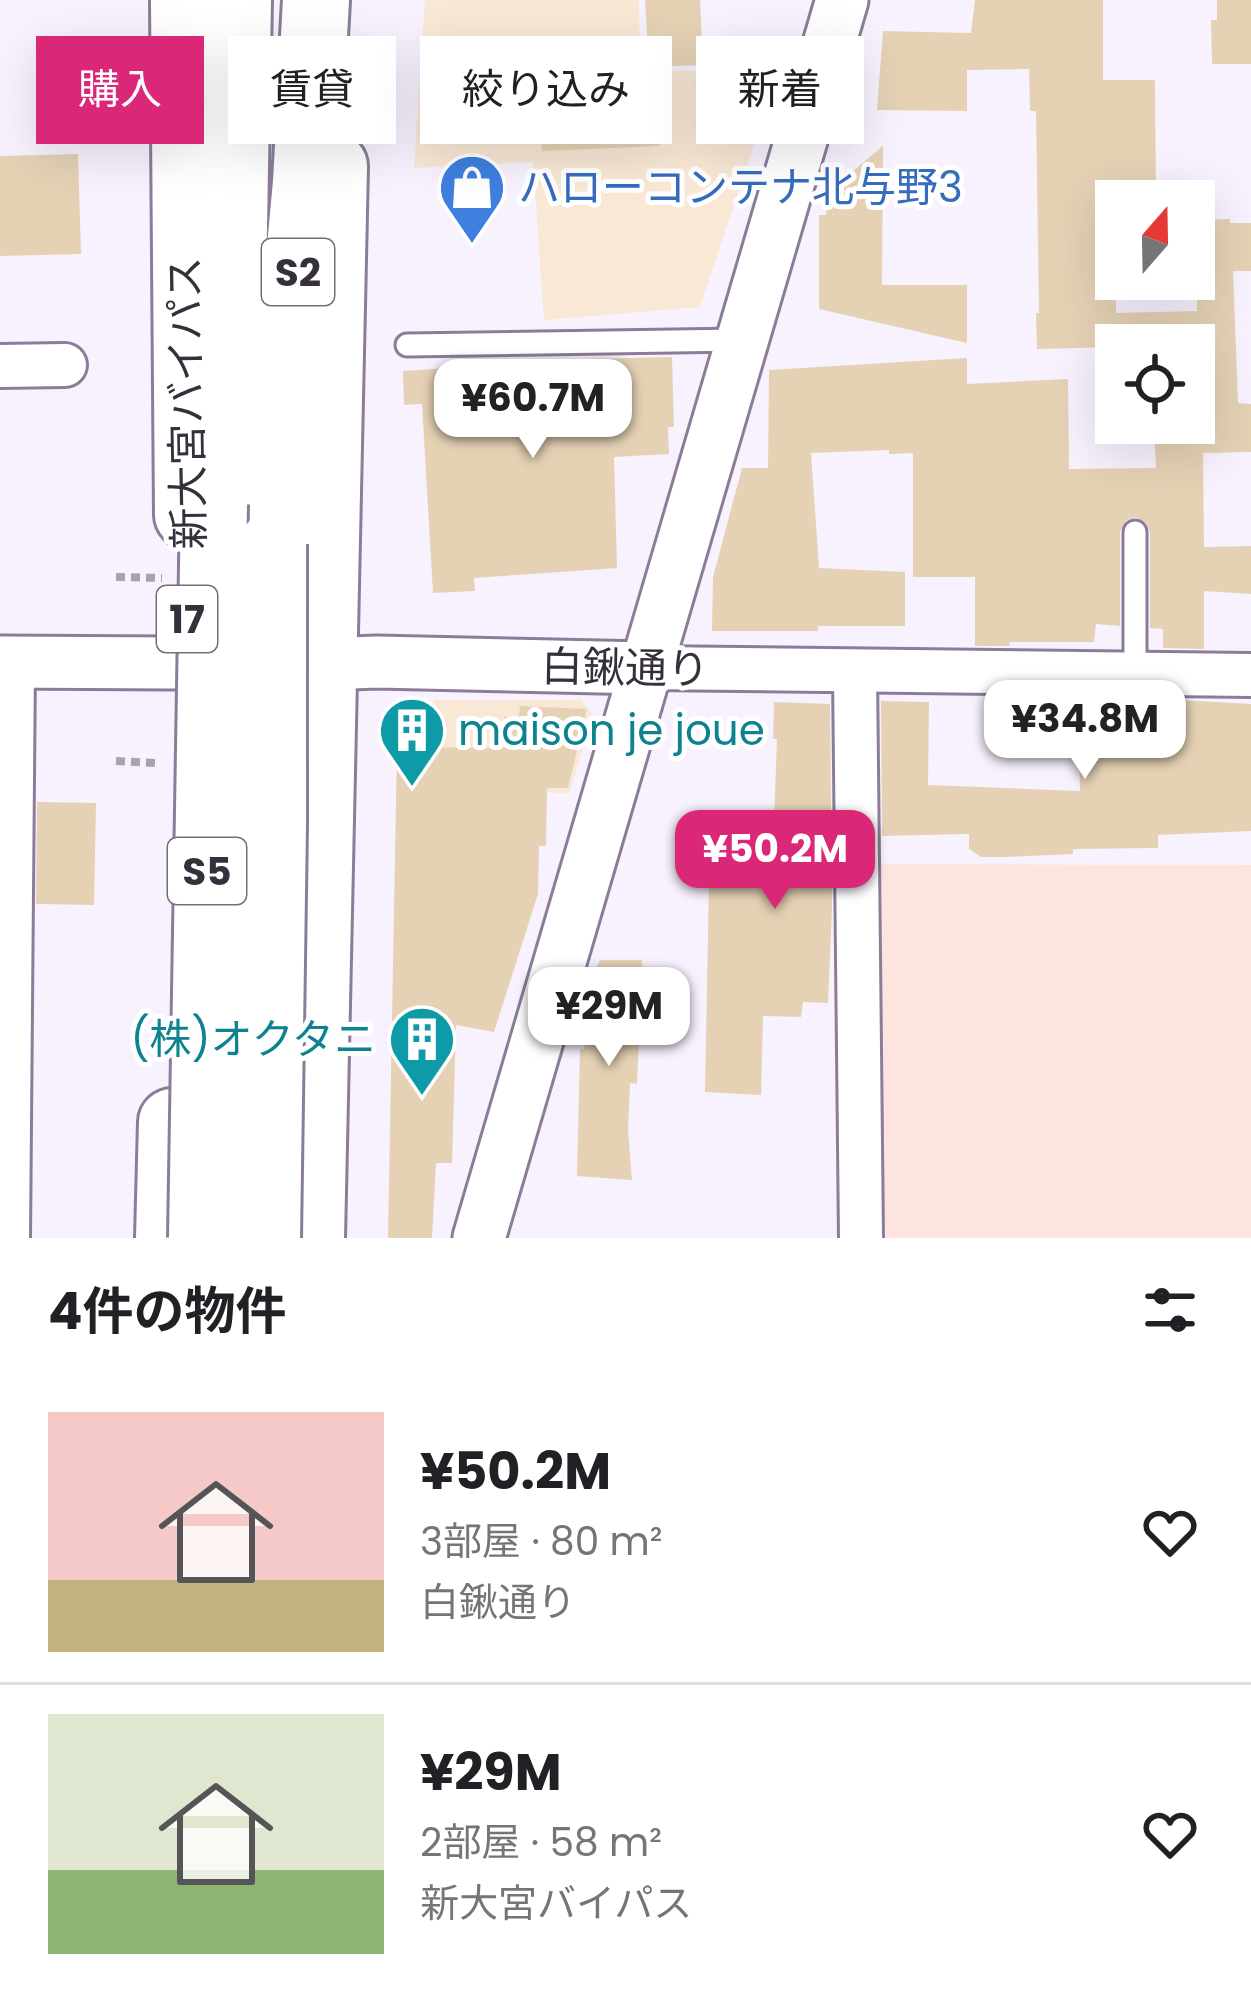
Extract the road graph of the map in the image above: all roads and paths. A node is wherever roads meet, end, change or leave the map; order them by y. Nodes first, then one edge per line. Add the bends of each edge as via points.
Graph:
1 (184, 0) edge
2 (200, 0) edge
3 (238, 0) edge
4 (278, 0) edge
5 (316, 0) edge
6 (338, 0) edge
7 (842, 0) edge
8 (740, 340) junction
9 (407, 344) dead end
10 (64, 365) dead end
11 (0, 366) edge
12 (214, 504) junction
13 (1135, 532) dead end
14 (273, 544) junction
15 (7, 663) edge
16 (185, 664) junction
17 (324, 664) junction
18 (647, 668) junction
19 (855, 672) junction
20 (1135, 674) junction
21 (1251, 675) edge
22 (8, 1238) edge
23 (169, 1238) edge
24 (202, 1238) edge
25 (267, 1238) edge
26 (310, 1238) edge
27 (479, 1238) edge
28 (861, 1238) edge

1 - 16 highway, 新大宮バイパス / 17
2 - 12 highway, S2
3 - 12 highway via 233,280
4 - 14 highway, S5
5 - 14 highway, S2
6 - 17 highway
7 - 8 street
8 - 9 lane
8 - 18 street
10 - 11 street
12 - 24 highway, S5, bridge
13 - 20 lane
14 - 25 highway, S5, bridge
15 - 16 street, 白鍬通り
15 - 22 street
16 - 17 street, 白鍬通り
16 - 23 highway, 新大宮バイパス / 17
17 - 18 street, 白鍬通り
17 - 26 highway
18 - 19 street, 白鍬通り
18 - 27 street
19 - 20 street, 白鍬通り
19 - 28 street
20 - 21 street, 白鍬通り

